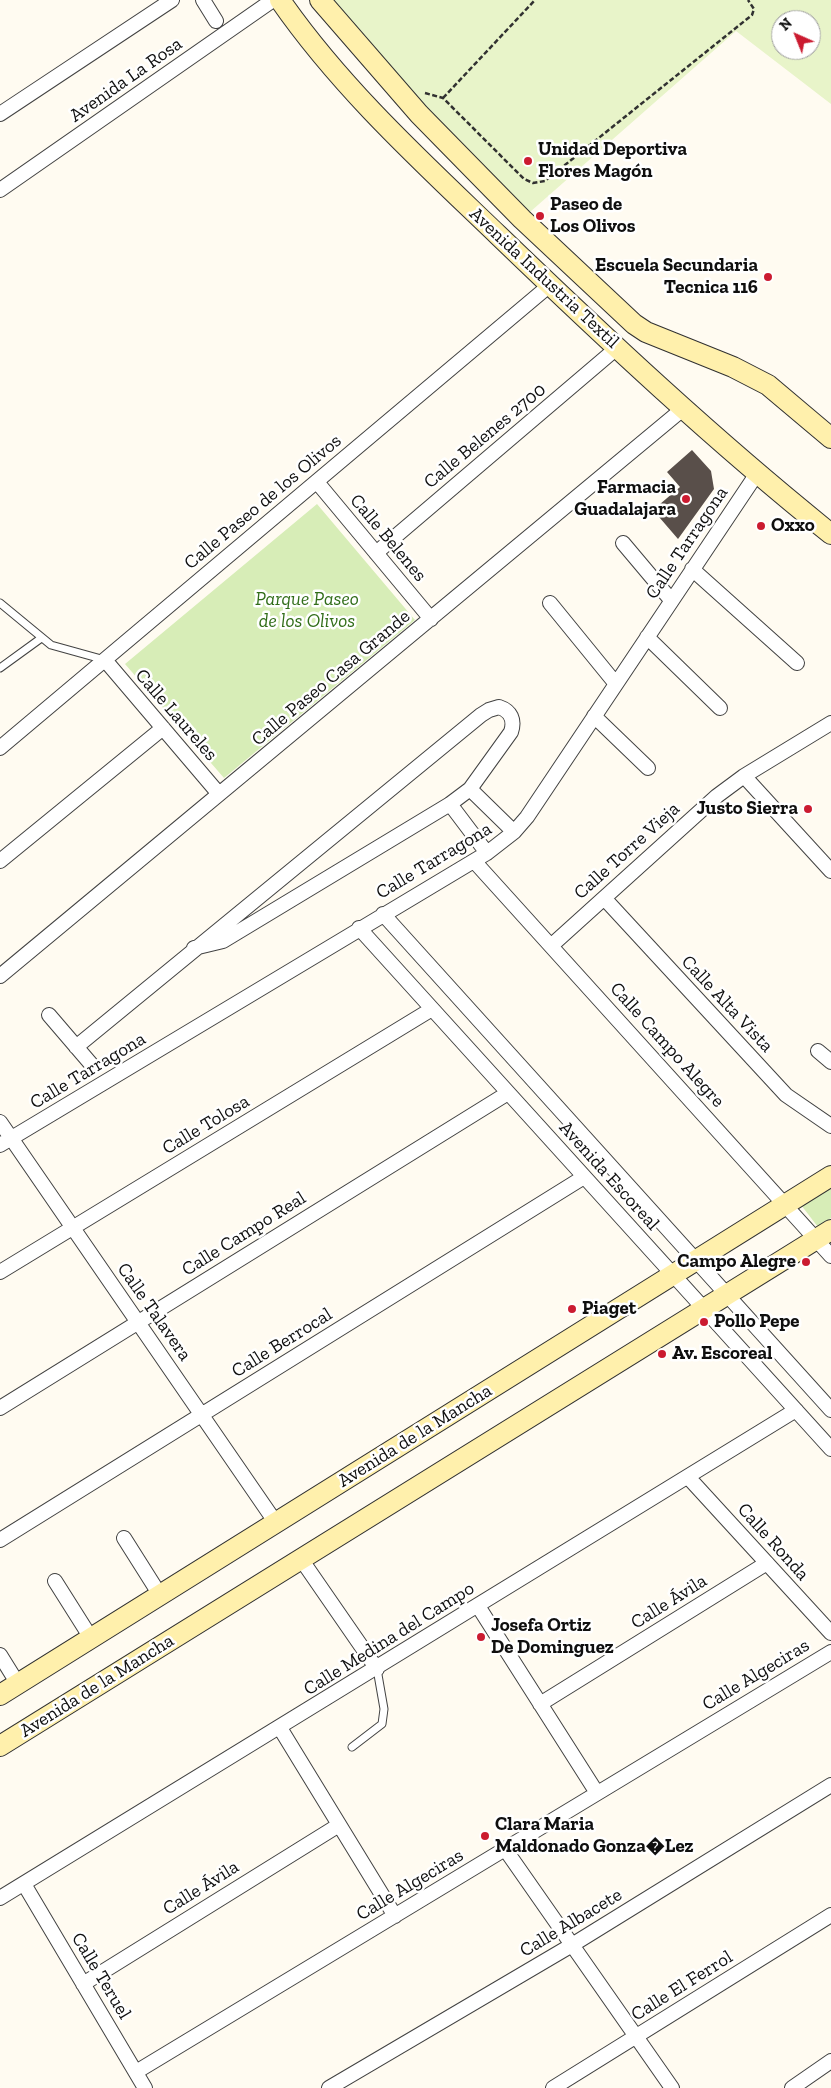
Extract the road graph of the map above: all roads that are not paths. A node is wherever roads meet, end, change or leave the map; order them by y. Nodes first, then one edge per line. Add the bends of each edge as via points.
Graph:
1 (172, 0) edge
2 (203, 0) edge
3 (273, 0) edge
4 (280, 0) edge
5 (320, 0) edge
6 (216, 21) dead end
7 (0, 114) edge
8 (0, 190) edge
9 (550, 285) junction
10 (592, 285) junction
11 (567, 301) junction
12 (618, 347) junction
13 (684, 408) junction
14 (831, 438) edge
15 (758, 472) junction
16 (316, 482) junction
17 (831, 534) edge
18 (623, 543) dead end
19 (376, 553) junction
20 (692, 569) junction
21 (671, 600) junction
22 (0, 603) edge
23 (550, 603) dead end
24 (432, 619) junction
25 (647, 637) junction
26 (40, 639) junction
27 (105, 660) junction
28 (797, 663) dead end
29 (0, 668) edge
30 (616, 684) junction
31 (720, 708) dead end
32 (594, 716) junction
33 (831, 723) edge
34 (163, 728) junction
35 (0, 748) edge
36 (648, 768) dead end
37 (744, 776) junction
38 (470, 789) junction
39 (220, 794) junction
40 (450, 804) junction
41 (514, 832) junction
42 (487, 853) junction
43 (474, 860) junction
44 (0, 861) edge
45 (831, 871) edge
46 (274, 883) junction
47 (604, 898) junction
48 (287, 902) junction
49 (383, 914) junction
50 (359, 928) junction
51 (552, 945) junction
52 (194, 948) junction
53 (0, 976) edge
54 (432, 1009) junction
55 (49, 1015) dead end
56 (76, 1047) junction
57 (818, 1051) dead end
58 (831, 1062) edge
59 (91, 1064) dead end
60 (508, 1093) junction
61 (829, 1121) edge
62 (0, 1122) edge
63 (6, 1142) edge
64 (831, 1176) edge
65 (584, 1177) junction
66 (785, 1205) junction
67 (73, 1228) junction
68 (824, 1235) edge
69 (831, 1256) edge
70 (696, 1260) junction
71 (0, 1272) edge
72 (673, 1275) junction
73 (728, 1295) junction
74 (704, 1309) junction
75 (138, 1322) junction
76 (0, 1408) edge
77 (796, 1410) junction
78 (831, 1410) edge
79 (202, 1415) junction
80 (831, 1449) edge
81 (688, 1477) junction
82 (276, 1523) junction
83 (124, 1538) dead end
84 (0, 1540) edge
85 (301, 1559) junction
86 (767, 1563) junction
87 (55, 1582) dead end
88 (160, 1595) junction
89 (478, 1606) junction
90 (831, 1633) edge
91 (91, 1638) junction
92 (831, 1652) edge
93 (0, 1655) edge
94 (377, 1669) junction
95 (18, 1684) junction
96 (0, 1695) edge
97 (540, 1704) junction
98 (280, 1728) junction
99 (0, 1746) edge
100 (352, 1747) dead end
101 (831, 1785) edge
102 (597, 1793) junction
103 (339, 1825) junction
104 (505, 1849) junction
105 (24, 1884) junction
106 (0, 1898) edge
107 (831, 1915) edge
108 (395, 1916) junction
109 (572, 1945) junction
110 (83, 1984) junction
111 (636, 2037) junction
112 (831, 2061) edge
113 (136, 2072) junction
114 (145, 2088) edge
115 (329, 2088) edge
116 (553, 2088) edge
117 (672, 2088) edge
118 (792, 2088) edge

1 - 7 street
2 - 6 street
3 - 8 street, Avenida La Rosa
4 - 9 street, Avenida Industria Textil via 298,26 394,135
5 - 10 street, Avenida Industria Textil via 408,101 522,219
9 - 11 street, Avenida Industria Textil
9 - 16 street, Calle Paseo de los Olivos
10 - 11 street
10 - 14 street, Avenida Industria Textil via 646,332 733,366 768,385
11 - 12 street, Avenida Industria Textil
12 - 13 street, Avenida Industria Textil
12 - 19 street, Calle Belenes 2700
13 - 15 street, Avenida Industria Textil
13 - 24 street, Calle Paseo Casa Grande
15 - 17 street, Avenida Industria Textil
15 - 20 street, Calle Tarragona
16 - 19 street, Calle Belenes
16 - 27 street, Calle Paseo de los Olivos
18 - 21 street
19 - 24 street, Calle Belenes
20 - 21 street, Calle Tarragona
20 - 28 street
21 - 25 street, Calle Tarragona
22 - 26 lane
23 - 30 street
24 - 39 street, Calle Paseo Casa Grande
25 - 30 street, Calle Tarragona
25 - 31 street
26 - 27 lane via 51,646
26 - 29 lane
27 - 34 street, Calle Laureles
27 - 35 street, Calle Paseo de los Olivos
30 - 32 street, Calle Tarragona
32 - 36 street
32 - 41 street, Calle Tarragona
33 - 37 street, Calle Torre Vieja
34 - 39 street, Calle Laureles
34 - 44 street
37 - 45 street
37 - 47 street, Calle Torre Vieja via 717,796
38 - 40 street
38 - 41 street
38 - 46 street via 511,732 513,721 504,709 494,708 481,715
39 - 53 street, Calle Paseo Casa Grande
40 - 42 street
40 - 48 street
41 - 42 street, Calle Tarragona
42 - 43 street, Calle Tarragona
43 - 49 street, Calle Tarragona
43 - 51 street, Calle Campo Alegre
46 - 48 street via 278,895
46 - 52 street
47 - 51 street, Calle Torre Vieja
47 - 61 street, Calle Alta Vista via 786,1095
48 - 52 street via 223,941
49 - 50 street, Calle Tarragona
49 - 70 street, Avenida Escoreal
50 - 54 street, Avenida Escoreal
50 - 63 street, Calle Tarragona
51 - 66 street, Calle Campo Alegre
52 - 56 street
54 - 60 street, Avenida Escoreal
54 - 67 street, Calle Tolosa
55 - 56 street
56 - 59 street
57 - 58 street
60 - 65 street, Avenida Escoreal
60 - 75 street, Calle Campo Real
62 - 63 street, Calle Talavera
63 - 67 street, Calle Talavera
64 - 66 street, Avenida de la Mancha
65 - 72 street, Avenida Escoreal
65 - 79 street, Calle Berrocal
66 - 68 street, Calle Campo Alegre
66 - 70 street, Avenida de la Mancha
67 - 71 street, Calle Tolosa
67 - 75 street, Calle Talavera
68 - 69 street, Calle Campo Alegre
68 - 73 street, Avenida de la Mancha
70 - 72 street, Avenida de la Mancha
70 - 73 street, Avenida Escoreal
72 - 74 street, Avenida Escoreal
72 - 82 street, Avenida de la Mancha
73 - 74 street, Avenida de la Mancha
73 - 78 street, Avenida Escoreal
74 - 77 street, Avenida Escoreal
74 - 85 street, Avenida de la Mancha
75 - 76 street, Calle Campo Real
75 - 79 street, Calle Talavera
77 - 80 street, Avenida Escoreal
77 - 81 street, Calle Medina del Campo
79 - 82 street, Calle Talavera
79 - 84 street, Calle Berrocal
81 - 86 street, Calle Ronda
81 - 89 street, Calle Medina del Campo
82 - 88 street, Avenida de la Mancha
83 - 88 street
85 - 94 street
85 - 99 street, Avenida de la Mancha
86 - 90 street, Calle Ronda
86 - 97 street, Calle Ávila
87 - 91 street
88 - 91 street, Avenida de la Mancha
89 - 94 street, Calle Medina del Campo
89 - 97 street
91 - 95 street, Avenida de la Mancha
92 - 102 street, Calle Algeciras
93 - 95 street
94 - 98 street, Calle Medina del Campo
94 - 100 lane via 384,1709 382,1724
95 - 96 street, Avenida de la Mancha
97 - 102 street
98 - 103 street
98 - 105 street, Calle Medina del Campo
101 - 109 street, Calle Albacete
102 - 104 street, Calle Algeciras
103 - 108 street
103 - 110 street, Calle Ávila
104 - 108 street, Calle Algeciras
104 - 109 street
105 - 106 street, Calle Medina del Campo
105 - 110 street, Calle Teruel
107 - 111 street, Calle El Ferrol
108 - 113 street, Calle Algeciras
109 - 111 street
109 - 115 street, Calle Albacete
110 - 113 street, Calle Teruel
111 - 116 street, Calle El Ferrol
111 - 117 street
112 - 118 street
113 - 114 street, Calle Teruel

